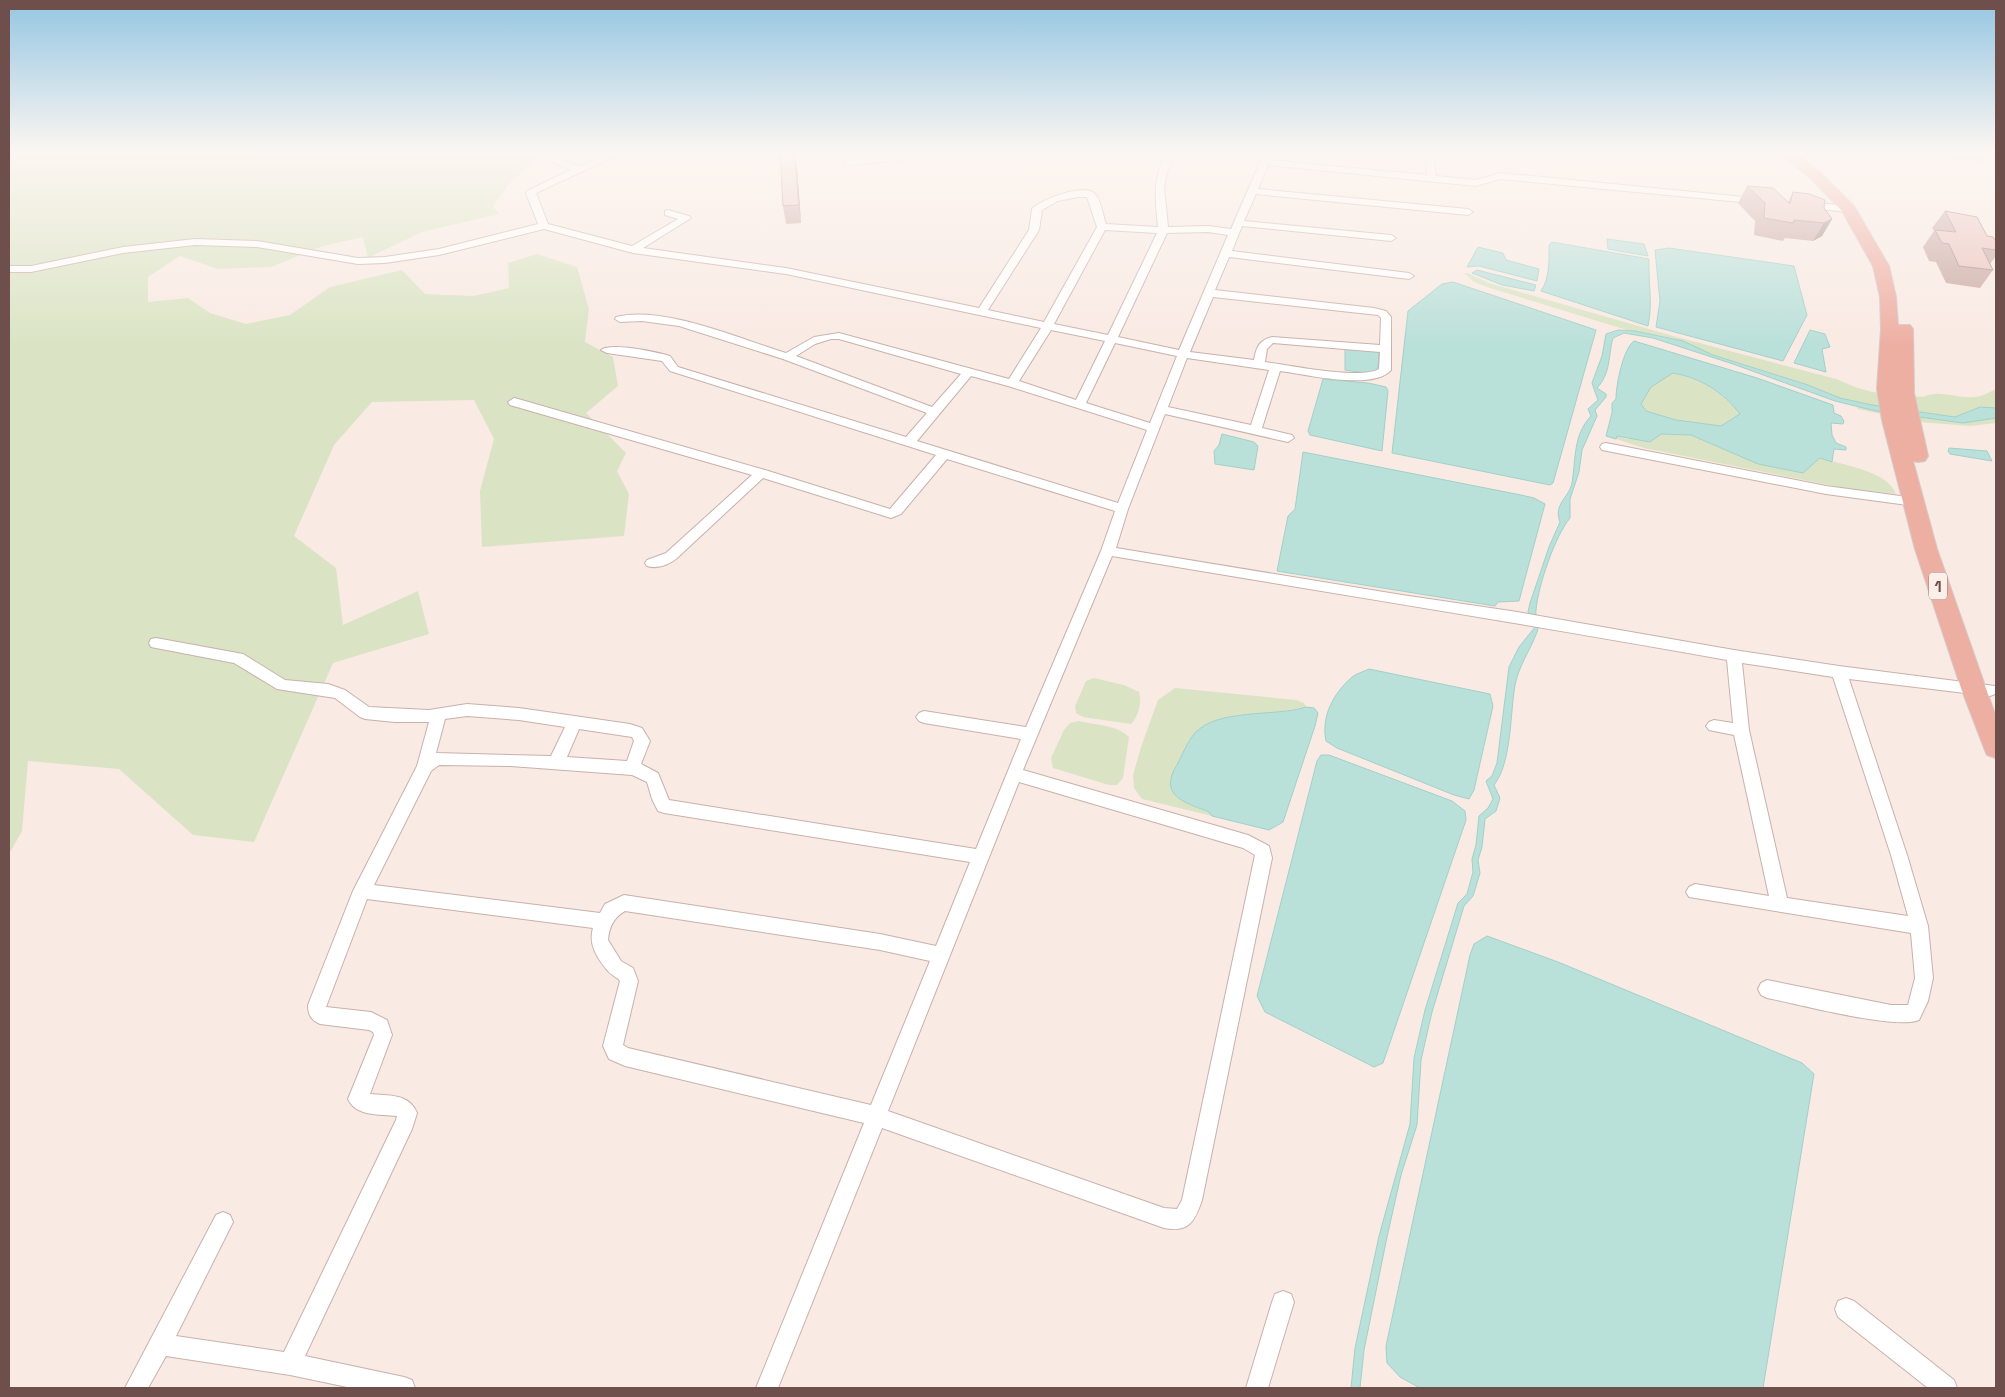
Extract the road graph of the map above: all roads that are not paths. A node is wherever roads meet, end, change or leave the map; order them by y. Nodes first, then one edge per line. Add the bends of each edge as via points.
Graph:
1 (540, 216) edge
2 (679, 216) edge
3 (1036, 216) edge
4 (1098, 216) edge
5 (1162, 216) edge
6 (1241, 216) edge
7 (1853, 216) edge
8 (1865, 216) edge
9 (544, 226) junction
10 (1102, 227) junction
11 (1236, 228) junction
12 (1163, 230) junction
13 (1391, 238) dead end
14 (633, 250) junction
15 (1225, 253) junction
16 (9, 269) edge
17 (1409, 276) dead end
18 (1210, 293) junction
19 (982, 311) junction
20 (620, 319) dead end
21 (1048, 325) junction
22 (1897, 331) junction
23 (1110, 339) junction
24 (1385, 349) junction
25 (607, 350) dead end
26 (1183, 354) junction
27 (787, 357) junction
28 (1259, 365) junction
29 (1276, 367) junction
30 (968, 372) junction
31 (1012, 383) junction
32 (514, 402) dead end
33 (1079, 405) junction
34 (1163, 410) junction
35 (935, 412) junction
36 (1901, 421) junction
37 (1155, 429) junction
38 (1255, 430) junction
39 (1288, 438) dead end
40 (908, 443) junction
41 (1606, 447) dead end
42 (944, 454) junction
43 (761, 473) junction
44 (1915, 502) junction
45 (1122, 509) junction
46 (1108, 551) junction
47 (652, 563) dead end
48 (156, 643) dead end
49 (1734, 656) junction
50 (1839, 672) junction
51 (1986, 694) edge
52 (439, 714) junction
53 (924, 718) dead end
54 (575, 722) junction
55 (1714, 726) dead end
56 (1741, 730) junction
57 (1031, 734) junction
58 (1996, 748) edge
59 (556, 763) junction
60 (424, 766) junction
61 (632, 768) junction
62 (1014, 774) junction
63 (982, 857) junction
64 (362, 891) junction
65 (1695, 892) dead end
66 (1780, 905) junction
67 (604, 921) junction
68 (1919, 926) junction
69 (941, 954) junction
70 (1768, 989) dead end
71 (872, 1128) junction
72 (223, 1222) dead end
73 (1282, 1302) dead end
74 (1846, 1310) dead end
75 (160, 1344) junction
76 (290, 1364) junction
77 (136, 1388) edge
78 (404, 1388) edge
79 (767, 1388) edge
80 (1257, 1388) edge
81 (1946, 1388) edge

1 - 9 street
2 - 14 street via 686,218
3 - 19 street via 1034,230
4 - 10 street
5 - 12 street
6 - 11 street
7 - 22 highway, 1 via 1881,266
8 - 22 highway, 1 via 1897,276 1904,308
9 - 14 street
9 - 16 street via 439,252 385,260 358,261 257,244 195,242 123,250 31,269
10 - 12 street
10 - 21 street
11 - 12 street
11 - 13 street
11 - 15 street
12 - 23 street
14 - 19 street via 786,271
15 - 17 street
15 - 18 street
18 - 24 street via 1382,312 1386,317
18 - 26 street
19 - 21 street
20 - 27 street via 680,323
21 - 23 street
21 - 31 street
22 - 36 highway, 1 via 1905,393
22 - 36 highway, 1 via 1886,389
23 - 26 street
23 - 33 street
24 - 28 street via 1272,340 1262,345
24 - 29 street via 1385,370 1370,377
25 - 40 street via 666,358 674,369
26 - 28 street
26 - 34 street
27 - 30 street via 827,335
27 - 35 street
28 - 29 street
29 - 38 street
30 - 31 street
30 - 35 street
31 - 33 street
32 - 43 street
33 - 37 street
34 - 37 street
34 - 38 street
35 - 40 street
36 - 44 highway, 1
36 - 51 highway, 1
37 - 45 street
38 - 39 street
40 - 42 street
41 - 44 street via 1826,490
42 - 43 street via 891,514
42 - 45 street
43 - 47 street via 671,556
44 - 51 highway, 1 via 1926,550
45 - 46 street
46 - 49 street via 1511,616
46 - 57 street
48 - 52 street via 238,658 282,686 328,690 349,699 365,713 395,716
49 - 50 street
49 - 56 street
50 - 51 street
50 - 68 street
51 - 58 highway, 1
52 - 54 street via 467,710
52 - 60 street
53 - 57 street
54 - 59 street
54 - 61 street via 637,732 642,741
55 - 56 street
56 - 66 street
57 - 62 street
59 - 60 street via 437,759
59 - 61 street
60 - 64 street
61 - 63 street via 647,771 653,777 664,806
62 - 63 street
62 - 71 street via 1248,842 1263,851 1188,1210 1177,1220 1164,1218
63 - 69 street
64 - 67 street
64 - 76 street via 317,1011 320,1016 372,1021 380,1026 382,1035 358,1099 364,1103 402,1107 407,1113
65 - 66 street
66 - 68 street
67 - 69 street via 615,907 624,903
67 - 71 street via 599,942 615,967 627,974 629,981 613,1038 612,1046 616,1052 625,1058
68 - 70 street via 1924,978 1913,1014 1891,1014
69 - 71 street
71 - 79 street
72 - 75 street
73 - 80 street
74 - 81 street
75 - 76 street
75 - 77 street
76 - 78 street

